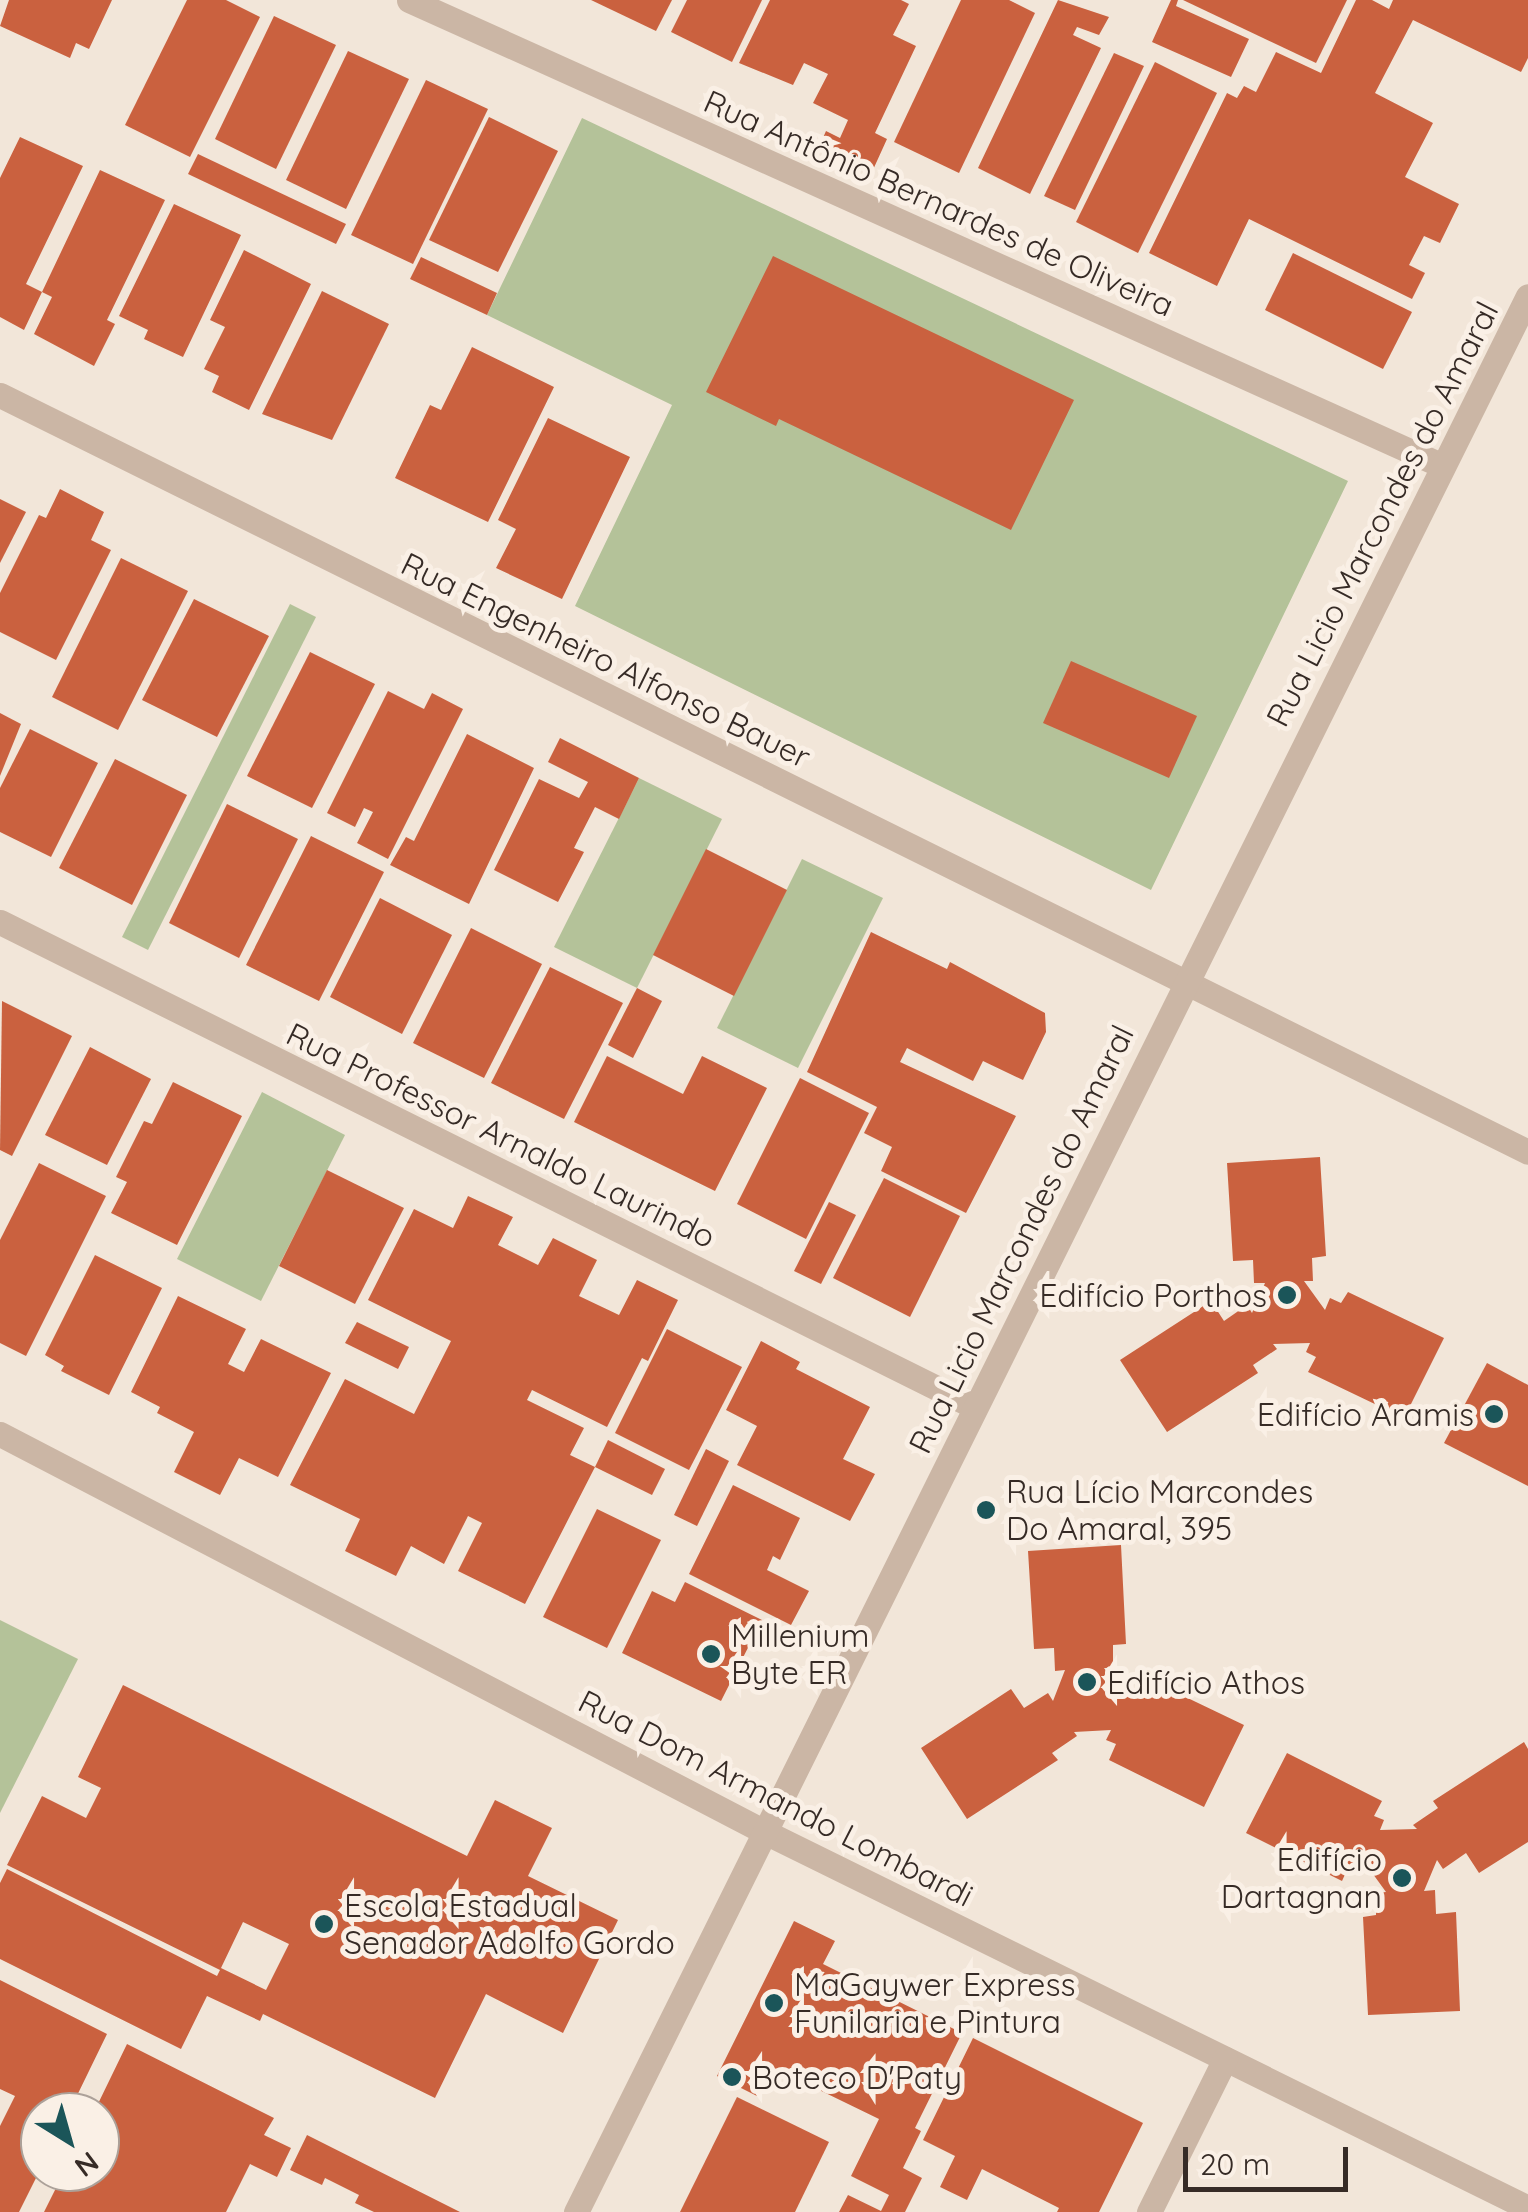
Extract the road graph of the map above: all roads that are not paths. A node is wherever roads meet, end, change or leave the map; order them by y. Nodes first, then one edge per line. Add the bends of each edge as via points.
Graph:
1 (409, 0) edge
2 (1528, 296) edge
3 (0, 395) edge
4 (1442, 465) junction
5 (0, 922) edge
6 (1184, 984) junction
7 (1528, 1152) edge
8 (973, 1406) junction
9 (0, 1434) edge
10 (765, 1832) junction
11 (1225, 2059) junction
12 (1528, 2208) edge
13 (576, 2212) edge
14 (1149, 2212) edge

1 - 4 street, Rua Antônio Bernardes de Oliveira
2 - 4 street, Rua Licio Marcondes do Amaral
3 - 6 street, Rua Engenheiro Alfonso Bauer
4 - 6 street, Rua Licio Marcondes do Amaral
5 - 8 street, Rua Professor Arnaldo Laurindo
6 - 7 street, Rua Engenheiro Alfonso Bauer
6 - 8 street, Rua Licio Marcondes do Amaral
8 - 10 street, Rua Licio Marcondes do Amaral
9 - 10 street, Rua Dom Armando Lombardi
10 - 11 street, Rua Dom Armando Lombardi
10 - 13 street, Rua Licio Marcondes do Amaral
11 - 12 street, Rua Dom Armando Lombardi
11 - 14 street

